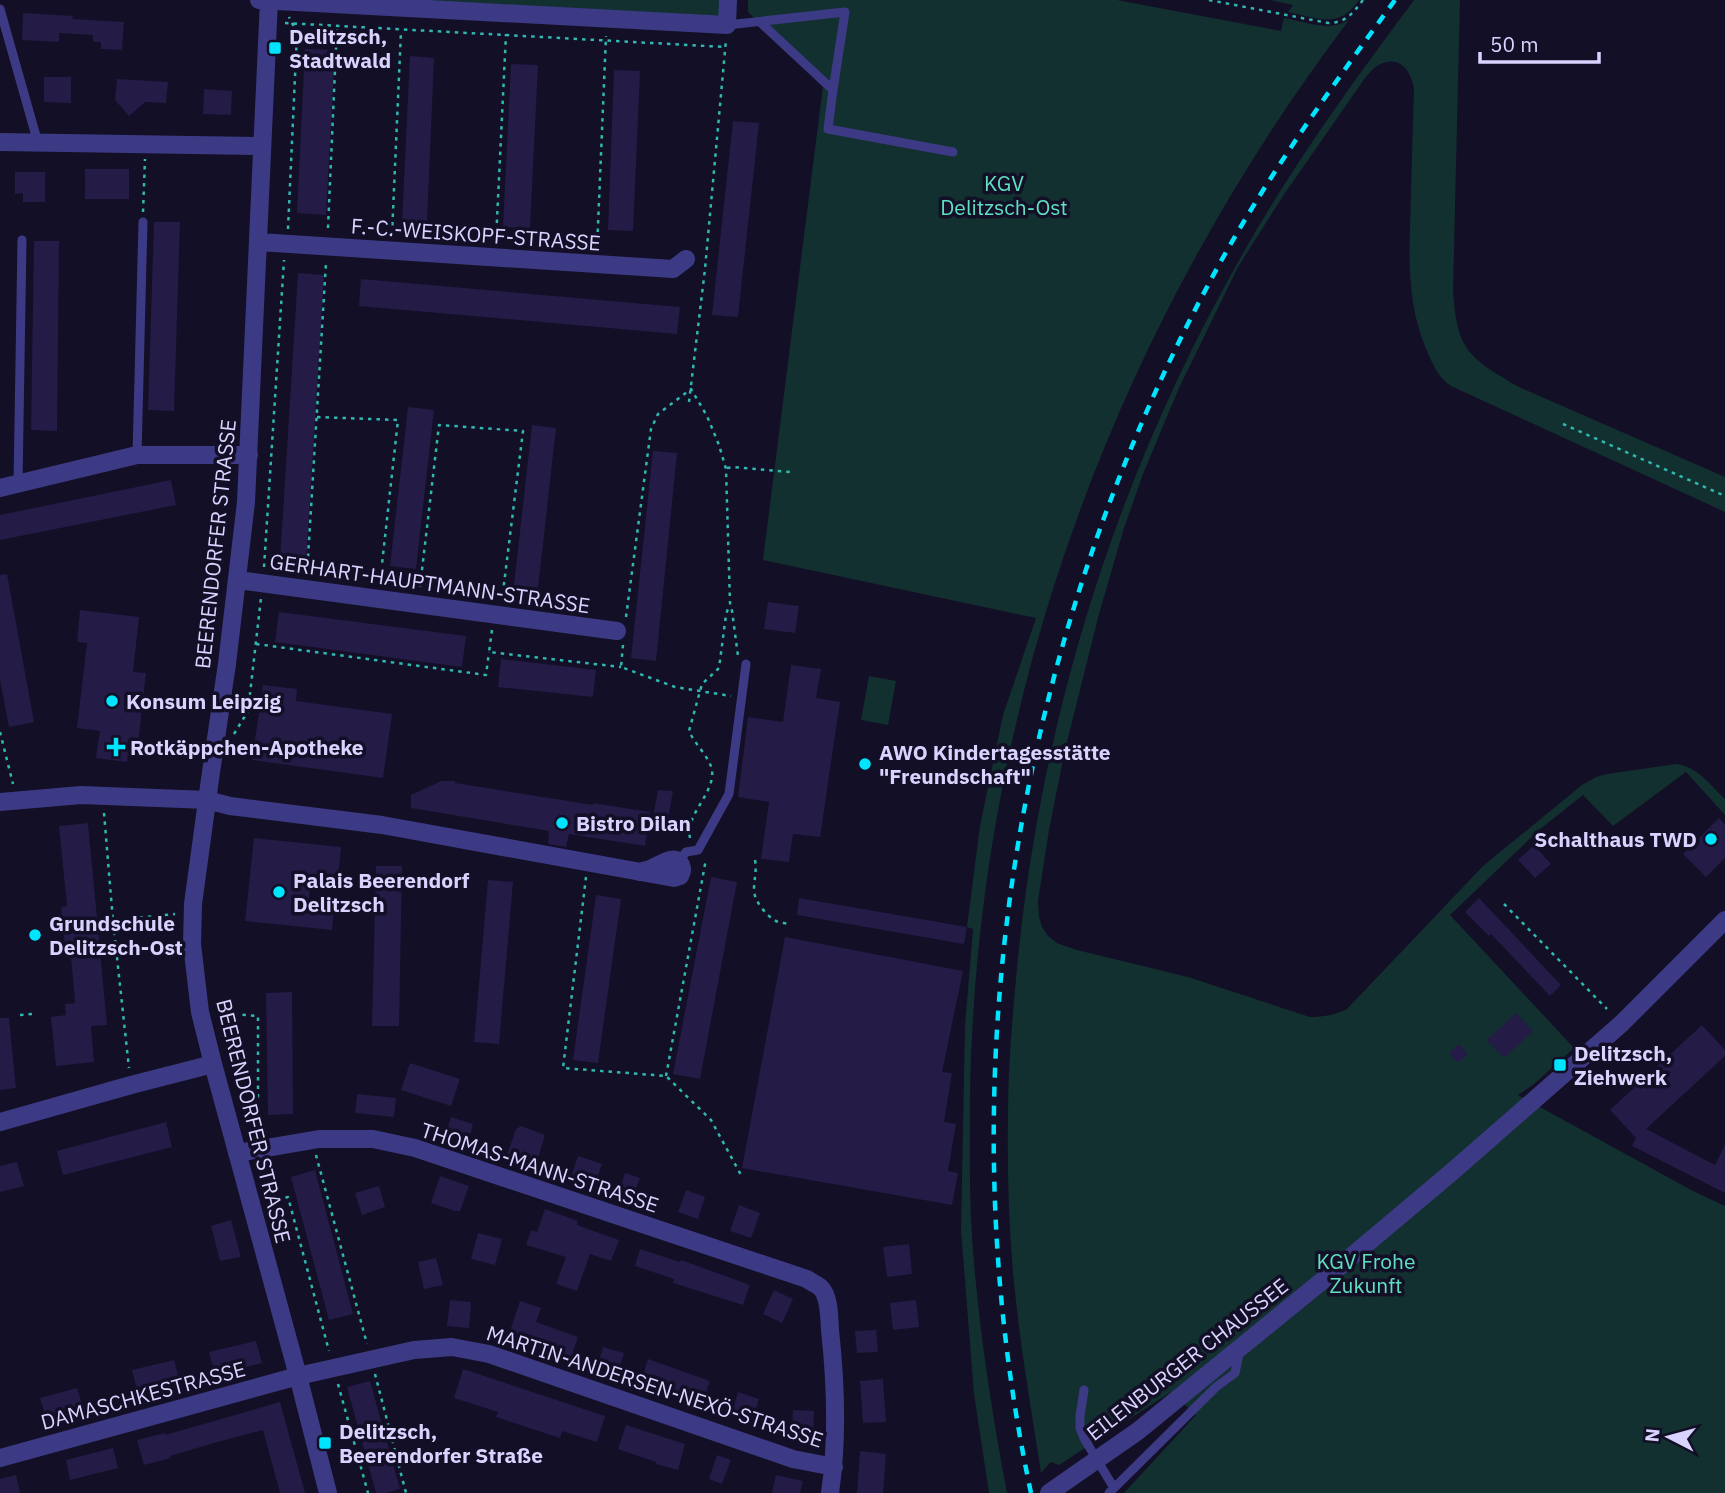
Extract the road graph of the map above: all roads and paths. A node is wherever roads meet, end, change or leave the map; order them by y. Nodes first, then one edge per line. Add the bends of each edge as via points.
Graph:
1 (257, 0) edge
2 (269, 0) edge
3 (728, 0) edge
4 (1209, 0) edge
5 (1363, 0) edge
6 (288, 1) edge
7 (0, 9) edge
8 (510, 13) junction
9 (606, 18) junction
10 (268, 22) junction
11 (760, 22) junction
12 (293, 23) junction
13 (337, 25) junction
14 (727, 25) junction
15 (401, 29) junction
16 (506, 35) junction
17 (606, 41) junction
18 (725, 47) junction
19 (833, 90) junction
20 (0, 142) edge
21 (38, 143) junction
22 (145, 145) junction
23 (262, 146) junction
24 (953, 152) dead end
25 (143, 222) joint
26 (22, 240) dead end
27 (259, 242) junction
28 (285, 244) junction
29 (327, 247) junction
30 (391, 251) junction
31 (495, 257) junction
32 (686, 259) dead end
33 (596, 264) junction
34 (691, 389) junction
35 (690, 402) dead end
36 (317, 417) junction
37 (1563, 424) dead end
38 (137, 455) junction
39 (249, 455) junction
40 (726, 469) junction
41 (790, 472) dead end
42 (18, 484) junction
43 (0, 488) edge
44 (1725, 496) edge
45 (238, 580) junction
46 (263, 584) junction
47 (306, 589) junction
48 (378, 599) junction
49 (730, 603) junction
50 (417, 604) junction
51 (500, 615) junction
52 (620, 637) junction
53 (256, 644) junction
54 (489, 652) junction
55 (746, 664) joint
56 (621, 667) junction
57 (699, 691) junction
58 (741, 698) junction
59 (0, 733) edge
60 (233, 734) dead end
61 (102, 795) junction
62 (207, 800) junction
63 (8, 801) edge
64 (702, 851) junction
65 (755, 860) dead end
66 (679, 861) joint
67 (588, 863) junction
68 (1504, 904) dead end
69 (192, 914) junction
70 (113, 920) junction
71 (1725, 920) edge
72 (97, 922) dead end
73 (789, 924) dead end
74 (1607, 1009) dead end
75 (200, 1012) junction
76 (32, 1014) dead end
77 (20, 1015) dead end
78 (213, 1064) junction
79 (666, 1076) junction
80 (131, 1085) junction
81 (0, 1122) edge
82 (312, 1140) junction
83 (258, 1150) junction
84 (237, 1153) junction
85 (741, 1175) dead end
86 (252, 1207) junction
87 (1241, 1348) junction
88 (371, 1359) junction
89 (334, 1368) junction
90 (298, 1376) junction
91 (1084, 1390) dead end
92 (0, 1458) edge
93 (1098, 1460) junction
94 (834, 1467) junction
95 (1112, 1491) edge
96 (328, 1493) edge
97 (368, 1493) edge
98 (406, 1493) edge
99 (830, 1493) edge
100 (1049, 1493) edge

1 - 2 street
2 - 6 street
2 - 10 street, BEERENDORFER STRASSE
3 - 14 street
4 - 5 path via 1336,23 1345,20
6 - 8 street
6 - 12 path
7 - 21 lane
8 - 9 street
8 - 16 path
9 - 14 street
9 - 17 path
10 - 12 path
10 - 23 street, BEERENDORFER STRASSE
11 - 14 lane
11 - 19 lane
11 - 19 lane via 845,12
12 - 13 path
12 - 28 path via 297,33
13 - 15 path
13 - 29 path
14 - 18 path
15 - 16 path
15 - 30 path
16 - 17 path
16 - 31 path
17 - 18 path
17 - 33 path
18 - 34 path
19 - 24 lane via 828,129
20 - 21 street
21 - 22 street
22 - 23 street
22 - 25 path
23 - 27 street, BEERENDORFER STRASSE
25 - 38 lane
26 - 42 lane
27 - 28 street, F.-C.-WEISKOPF-STRASSE
27 - 39 street, BEERENDORFER STRASSE
28 - 29 street, F.-C.-WEISKOPF-STRASSE
28 - 46 path
29 - 30 street, F.-C.-WEISKOPF-STRASSE
29 - 36 path
30 - 31 street, F.-C.-WEISKOPF-STRASSE
31 - 33 street, F.-C.-WEISKOPF-STRASSE
32 - 33 street, F.-C.-WEISKOPF-STRASSE via 673,268
34 - 35 path
34 - 40 path via 707,416
34 - 52 path via 658,414 651,429
36 - 47 path
36 - 48 path via 398,420
37 - 44 path
38 - 39 street
38 - 42 street
39 - 45 street, BEERENDORFER STRASSE
40 - 41 path
40 - 49 path
42 - 43 street
45 - 46 street, GERHART-HAUPTMANN-STRASSE
45 - 62 street, BEERENDORFER STRASSE
46 - 47 street, GERHART-HAUPTMANN-STRASSE
46 - 53 path
47 - 48 street, GERHART-HAUPTMANN-STRASSE
48 - 50 street, GERHART-HAUPTMANN-STRASSE
49 - 55 path via 738,657
49 - 57 path via 719,668
50 - 51 street, GERHART-HAUPTMANN-STRASSE
50 - 51 path via 439,425 523,431
51 - 52 street, GERHART-HAUPTMANN-STRASSE
51 - 54 path via 493,620
52 - 56 path
53 - 54 path via 486,675
53 - 60 path via 248,711
54 - 56 path
55 - 58 lane
56 - 57 path
57 - 58 path
57 - 64 path via 689,731 712,771 688,837
58 - 64 lane via 729,794
59 - 63 path
61 - 62 street
61 - 63 street
61 - 70 path
62 - 67 street via 382,825
62 - 69 street, BEERENDORFER STRASSE
64 - 66 lane via 686,852
64 - 79 path
65 - 73 path via 755,897 767,914
66 - 67 street via 667,860 639,872
67 - 79 path via 563,1068
68 - 74 path
69 - 70 path
69 - 75 street, BEERENDORFER STRASSE
70 - 72 path
70 - 80 path
71 - 87 street, EILENBURGER CHAUSSEE via 1574,1066
75 - 78 street, BEERENDORFER STRASSE
75 - 83 path via 258,1016
76 - 77 path
78 - 80 street
78 - 84 street, BEERENDORFER STRASSE
79 - 85 path via 711,1120
80 - 81 street
82 - 83 street, THOMAS-MANN-STRASSE
82 - 88 path
82 - 94 street, THOMAS-MANN-STRASSE via 373,1139 415,1149 807,1279 821,1288 828,1309 834,1370
83 - 84 street, THOMAS-MANN-STRASSE
84 - 86 street, BEERENDORFER STRASSE
86 - 89 path via 288,1197
86 - 90 street, BEERENDORFER STRASSE
87 - 93 street, EILENBURGER CHAUSSEE
87 - 95 lane via 1235,1373
88 - 89 street, MARTIN-ANDERSEN-NEXÖ-STRASSE
88 - 94 street, MARTIN-ANDERSEN-NEXÖ-STRASSE via 452,1347 489,1354 793,1459
88 - 98 path
89 - 90 street, MARTIN-ANDERSEN-NEXÖ-STRASSE
89 - 97 path
90 - 92 street, DAMASCHKESTRASSE
90 - 96 street, BEERENDORFER STRASSE
91 - 93 lane via 1080,1428
93 - 95 lane
93 - 100 street, EILENBURGER CHAUSSEE
94 - 99 street

